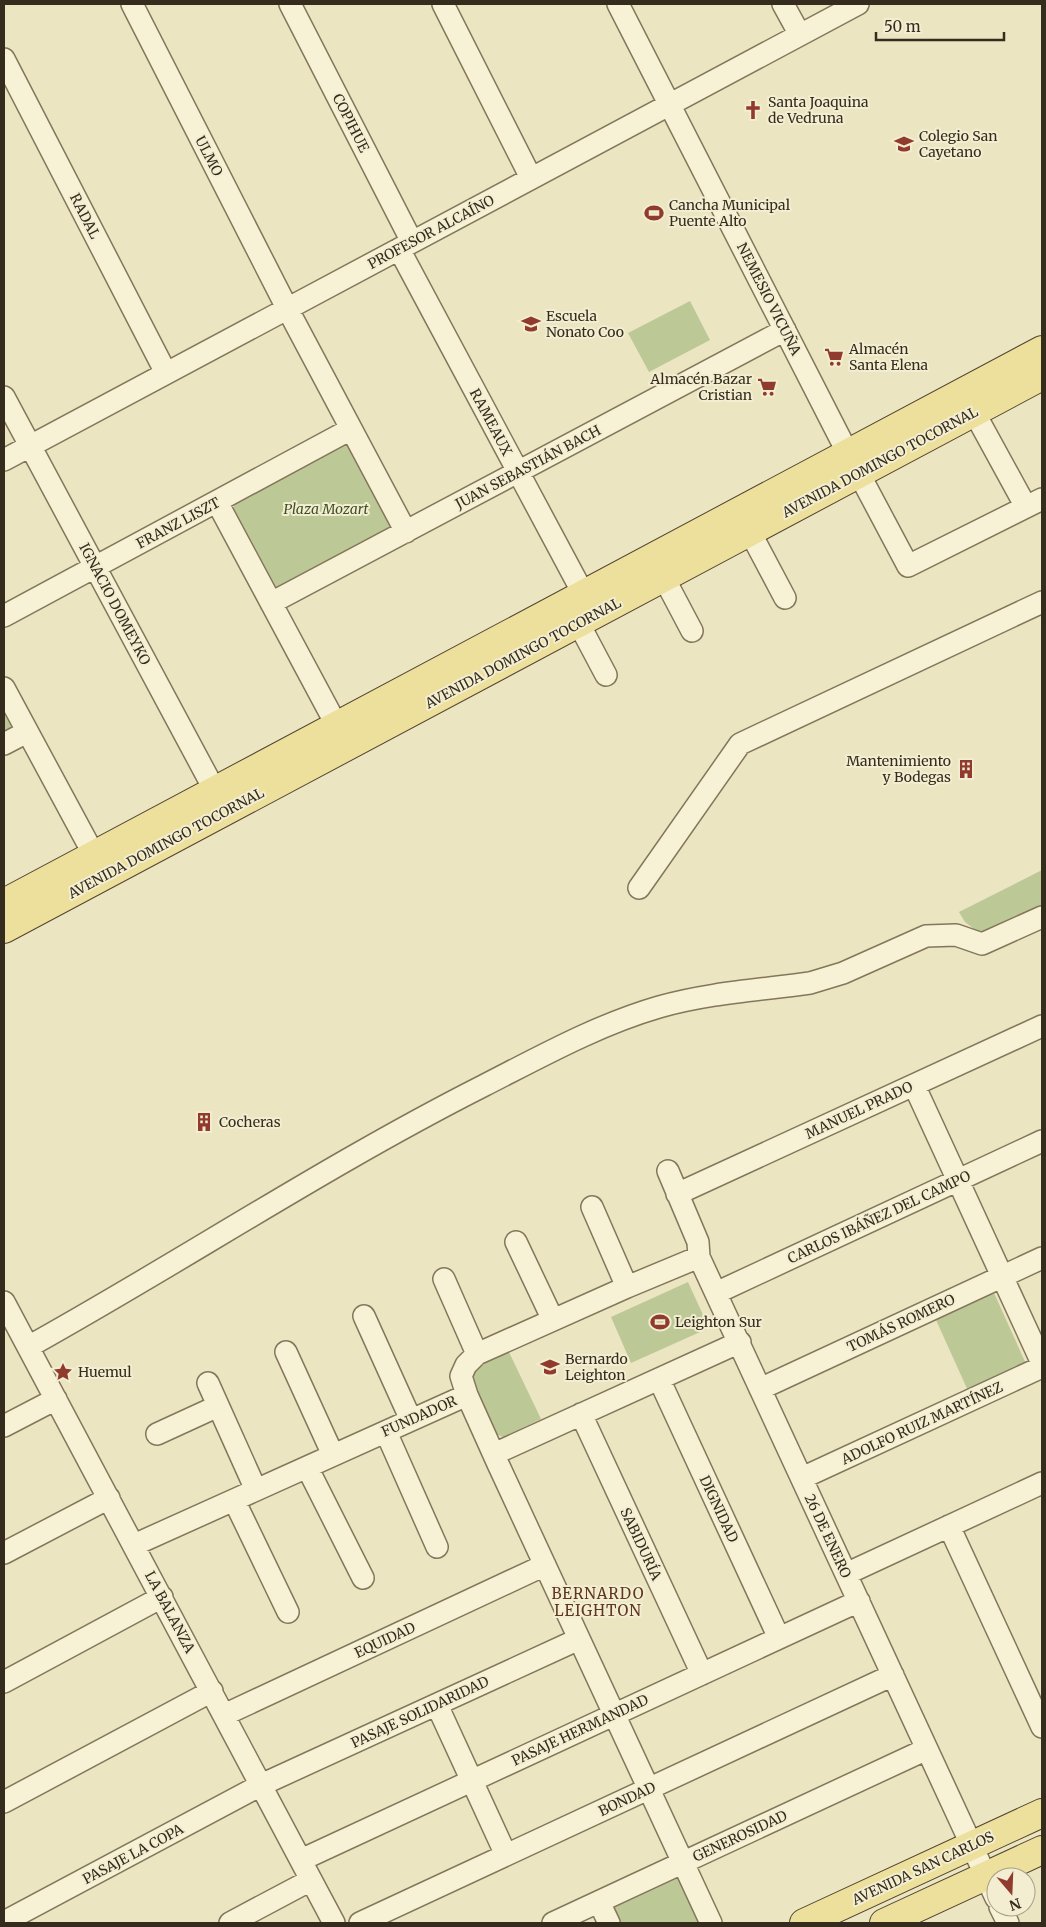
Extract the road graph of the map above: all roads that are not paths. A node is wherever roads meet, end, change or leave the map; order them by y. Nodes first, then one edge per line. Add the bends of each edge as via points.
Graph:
1 (132, 4) edge
2 (290, 4) edge
3 (443, 4) edge
4 (618, 4) edge
5 (783, 4) edge
6 (858, 4) edge
7 (800, 35) junction
8 (4, 59) edge
9 (669, 104) junction
10 (531, 178) junction
11 (405, 245) junction
12 (287, 308) junction
13 (785, 330) junction
14 (1042, 350) edge
15 (166, 373) junction
16 (1042, 376) edge
17 (4, 396) edge
18 (974, 412) junction
19 (351, 429) junction
20 (30, 446) junction
21 (4, 460) edge
22 (853, 464) junction
23 (518, 472) junction
24 (217, 502) junction
25 (1034, 503) edge
26 (406, 532) junction
27 (750, 532) junction
28 (95, 567) junction
29 (664, 578) junction
30 (584, 595) junction
31 (785, 598) dead end
32 (1042, 602) edge
33 (271, 603) junction
34 (4, 616) edge
35 (579, 624) junction
36 (692, 631) dead end
37 (606, 675) dead end
38 (4, 688) edge
39 (337, 726) junction
40 (27, 732) junction
41 (4, 744) edge
42 (221, 801) junction
43 (94, 856) junction
44 (639, 888) dead end
45 (4, 903) edge
46 (1042, 917) edge
47 (4, 930) edge
48 (1042, 1026) edge
49 (914, 1085) junction
50 (1042, 1141) edge
51 (668, 1171) dead end
52 (958, 1180) junction
53 (677, 1194) junction
54 (592, 1207) dead end
55 (516, 1242) dead end
56 (699, 1257) junction
57 (1042, 1258) edge
58 (1002, 1277) junction
59 (444, 1279) dead end
60 (627, 1287) junction
61 (716, 1293) junction
62 (4, 1302) edge
63 (364, 1316) dead end
64 (553, 1320) junction
65 (9, 1323) edge
66 (36, 1342) junction
67 (740, 1342) junction
68 (286, 1352) dead end
69 (477, 1354) junction
70 (1042, 1365) edge
71 (659, 1379) junction
72 (208, 1383) dead end
73 (760, 1389) junction
74 (467, 1395) junction
75 (56, 1399) junction
76 (218, 1406) junction
77 (581, 1414) junction
78 (411, 1420) junction
79 (4, 1426) edge
80 (386, 1432) junction
81 (157, 1434) dead end
82 (494, 1454) junction
83 (333, 1455) junction
84 (307, 1467) junction
85 (802, 1478) junction
86 (1042, 1483) edge
87 (256, 1490) junction
88 (109, 1498) junction
89 (234, 1500) junction
90 (949, 1526) junction
91 (134, 1545) junction
92 (437, 1547) dead end
93 (4, 1554) edge
94 (545, 1565) junction
95 (846, 1574) junction
96 (363, 1578) dead end
97 (162, 1597) junction
98 (859, 1601) junction
99 (288, 1612) dead end
100 (779, 1638) junction
101 (579, 1639) junction
102 (702, 1674) junction
103 (893, 1675) junction
104 (4, 1682) edge
105 (212, 1691) junction
106 (437, 1705) junction
107 (614, 1714) junction
108 (224, 1715) junction
109 (1042, 1727) edge
110 (927, 1749) junction
111 (472, 1781) junction
112 (261, 1786) junction
113 (649, 1789) junction
114 (4, 1802) edge
115 (1042, 1812) edge
116 (972, 1845) junction
117 (1042, 1850) edge
118 (506, 1855) junction
119 (301, 1860) junction
120 (683, 1863) junction
121 (1019, 1867) edge
122 (986, 1876) edge
123 (311, 1880) junction
124 (986, 1889) edge
125 (599, 1902) junction
126 (4, 1922) edge
127 (230, 1923) edge
128 (334, 1923) edge
129 (360, 1923) edge
130 (553, 1923) edge
131 (609, 1923) edge
132 (711, 1923) edge
133 (804, 1923) edge
134 (884, 1923) edge

1 - 12 street, ULMO
2 - 11 street, COPIHUE
3 - 10 street
4 - 9 street, NEMESIO VICUÑA
5 - 7 street
6 - 7 street, PROFESOR ALCAÍNO
7 - 9 street, PROFESOR ALCAÍNO
8 - 15 street, RADAL
9 - 10 street, PROFESOR ALCAÍNO
9 - 13 street, NEMESIO VICUÑA
10 - 11 street, PROFESOR ALCAÍNO
11 - 12 street, PROFESOR ALCAÍNO
11 - 23 street, RAMEAUX
12 - 15 street, PROFESOR ALCAÍNO
12 - 19 street, ULMO
13 - 22 street, NEMESIO VICUÑA
13 - 23 street, JUAN SEBASTIÁN BACH
14 - 22 main road, AVENIDA DOMINGO TOCORNAL
15 - 20 street, PROFESOR ALCAÍNO
16 - 18 main road, AVENIDA DOMINGO TOCORNAL
17 - 20 street, IGNACIO DOMEYKO
18 - 22 main road, AVENIDA DOMINGO TOCORNAL
18 - 25 street
19 - 24 street, FRANZ LISZT
19 - 26 street, ULMO
20 - 21 street, PROFESOR ALCAÍNO
20 - 28 street, IGNACIO DOMEYKO
22 - 25 street, NEMESIO VICUÑA via 908,566
22 - 27 main road, AVENIDA DOMINGO TOCORNAL
22 - 30 main road, AVENIDA DOMINGO TOCORNAL
23 - 26 street, JUAN SEBASTIÁN BACH
23 - 30 street, RAMEAUX
24 - 28 street, FRANZ LISZT
24 - 33 street
26 - 33 street, JUAN SEBASTIÁN BACH
27 - 29 main road, AVENIDA DOMINGO TOCORNAL
27 - 31 street
28 - 34 street, FRANZ LISZT
28 - 42 street, IGNACIO DOMEYKO
29 - 35 main road, AVENIDA DOMINGO TOCORNAL
29 - 36 street
30 - 39 main road, AVENIDA DOMINGO TOCORNAL
32 - 44 street via 740,744
33 - 39 street
35 - 37 street
35 - 42 main road, AVENIDA DOMINGO TOCORNAL
38 - 40 street
39 - 42 main road, AVENIDA DOMINGO TOCORNAL
40 - 41 street
40 - 43 street
42 - 43 main road, AVENIDA DOMINGO TOCORNAL
42 - 47 main road, AVENIDA DOMINGO TOCORNAL
43 - 45 main road, AVENIDA DOMINGO TOCORNAL
46 - 66 street via 982,944 956,935 926,936 810,983 704,997 626,1018 421,1118
48 - 49 street, MANUEL PRADO
49 - 52 street
49 - 53 street, MANUEL PRADO
50 - 52 street, CARLOS IBÁÑEZ DEL CAMPO
51 - 53 street, 26 DE ENERO
52 - 58 street
52 - 61 street, CARLOS IBÁÑEZ DEL CAMPO
53 - 56 street, 26 DE ENERO via 698,1242
54 - 60 street
55 - 64 street
56 - 60 street, FUNDADOR
56 - 61 street, 26 DE ENERO
57 - 58 street, TOMÁS ROMERO
58 - 70 street
58 - 73 street, TOMÁS ROMERO
59 - 69 street
60 - 64 street, FUNDADOR
61 - 67 street, 26 DE ENERO
62 - 65 street, LA BALANZA
63 - 78 street
64 - 69 street, FUNDADOR
65 - 66 street, LA BALANZA
66 - 75 street, LA BALANZA
67 - 71 street
67 - 73 street, 26 DE ENERO
68 - 83 street
69 - 74 street, FUNDADOR via 461,1376
70 - 85 street, ADOLFO RUIZ MARTÍNEZ
71 - 77 street
71 - 100 street, DIGNIDAD
72 - 76 street
73 - 85 street, 26 DE ENERO
74 - 78 street, FUNDADOR
74 - 82 street
75 - 79 street
75 - 88 street, LA BALANZA
76 - 81 street
76 - 87 street
77 - 82 street
77 - 102 street, SABIDURÍA
78 - 80 street, FUNDADOR
80 - 83 street, FUNDADOR
80 - 92 street
82 - 94 street
83 - 84 street, FUNDADOR
84 - 87 street, FUNDADOR
84 - 96 street
85 - 95 street, 26 DE ENERO
86 - 90 street
87 - 89 street, FUNDADOR
88 - 91 street, LA BALANZA
88 - 93 street
89 - 91 street, FUNDADOR
89 - 99 street
90 - 95 street
90 - 109 street
91 - 97 street, LA BALANZA
94 - 101 street
94 - 108 street, EQUIDAD
95 - 98 street, 26 DE ENERO
97 - 104 street
97 - 105 street, LA BALANZA
98 - 100 street, PASAJE HERMANDAD
98 - 103 street, 26 DE ENERO
100 - 102 street, PASAJE HERMANDAD
101 - 106 street, PASAJE SOLIDARIDAD
101 - 107 street
102 - 107 street, PASAJE HERMANDAD
103 - 110 street, 26 DE ENERO
103 - 113 street, BONDAD
105 - 108 street, LA BALANZA
105 - 114 street
106 - 111 street
106 - 112 street, PASAJE SOLIDARIDAD
107 - 111 street, PASAJE HERMANDAD
107 - 113 street
108 - 112 street, LA BALANZA
110 - 116 street, 26 DE ENERO
110 - 120 street, GENEROSIDAD
111 - 118 street
111 - 119 street, PASAJE HERMANDAD
112 - 119 street, LA BALANZA
112 - 126 street, PASAJE LA COPA
113 - 118 street, BONDAD
113 - 120 street
115 - 116 main road, AVENIDA SAN CARLOS
116 - 122 street, 26 DE ENERO
116 - 133 main road, AVENIDA SAN CARLOS
117 - 121 main road
118 - 129 street, BONDAD
119 - 123 street, LA BALANZA
120 - 125 street, GENEROSIDAD
120 - 132 street
123 - 127 street
123 - 128 street, LA BALANZA
124 - 134 main road
125 - 130 street, GENEROSIDAD
125 - 131 street

